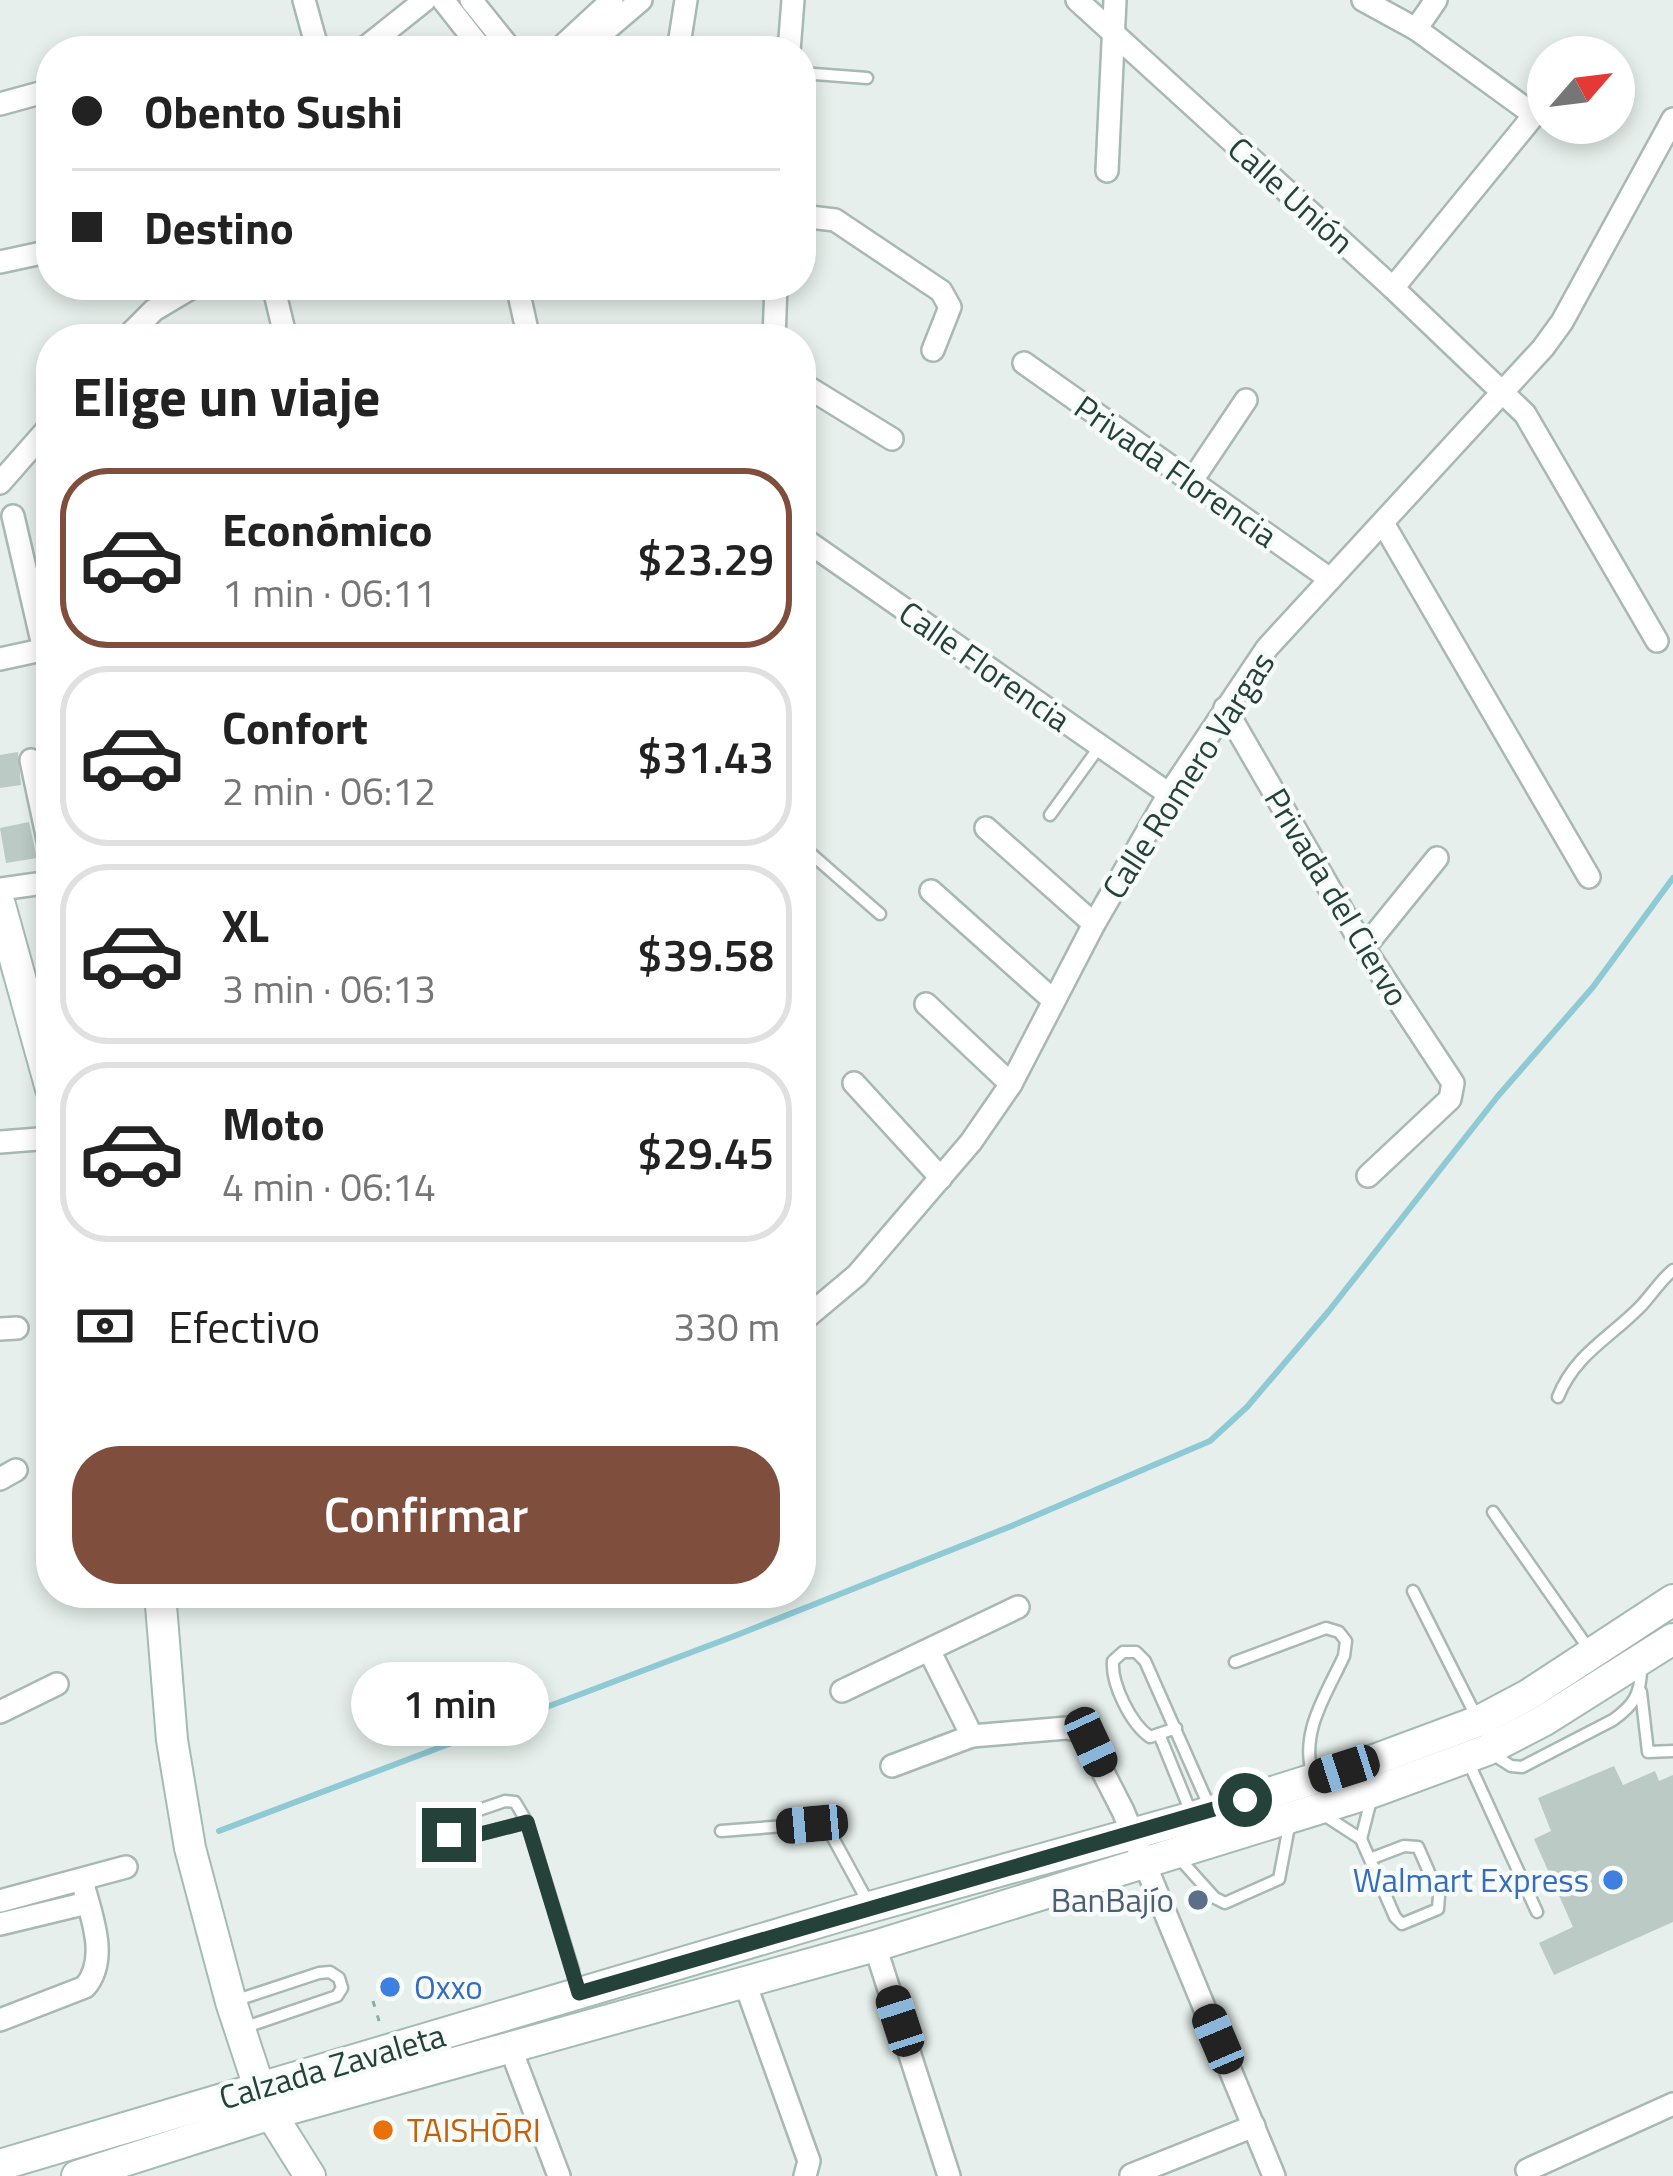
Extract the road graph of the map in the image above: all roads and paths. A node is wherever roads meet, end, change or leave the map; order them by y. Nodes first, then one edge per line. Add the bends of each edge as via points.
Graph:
1 (304, 0) edge
2 (425, 0) edge
3 (443, 0) edge
4 (471, 0) edge
5 (612, 0) edge
6 (641, 0) edge
7 (686, 0) edge
8 (793, 0) edge
9 (1077, 0) edge
10 (1115, 0) edge
11 (1363, 0) edge
12 (1436, 0) edge
13 (1416, 29) junction
14 (1113, 32) junction
15 (314, 36) edge
16 (380, 36) edge
17 (472, 36) edge
18 (500, 36) edge
19 (573, 36) edge
20 (599, 36) edge
21 (680, 36) edge
22 (790, 36) edge
23 (816, 74) edge
24 (867, 78) dead end
25 (36, 92) edge
26 (1527, 97) edge
27 (2, 98) edge
28 (1673, 119) edge
29 (1527, 123) edge
30 (1107, 171) dead end
31 (816, 218) edge
32 (36, 254) edge
33 (0, 262) edge
34 (1393, 288) junction
35 (171, 300) edge
36 (140, 324) edge
37 (933, 350) dead end
38 (1024, 363) dead end
39 (816, 392) edge
40 (1502, 393) junction
41 (1246, 400) dead end
42 (892, 439) dead end
43 (36, 441) edge
44 (1191, 482) junction
45 (0, 483) edge
46 (13, 516) dead end
47 (1383, 524) junction
48 (816, 547) edge
49 (1330, 579) junction
50 (36, 603) edge
51 (1657, 641) dead end
52 (36, 651) edge
53 (0, 658) edge
54 (1225, 708) junction
55 (1100, 746) junction
56 (31, 760) dead end
57 (36, 784) edge
58 (1169, 794) junction
59 (1049, 815) dead end
60 (986, 828) dead end
61 (816, 858) edge
62 (1437, 858) dead end
63 (1589, 877) dead end
64 (36, 884) edge
65 (0, 889) edge
66 (932, 891) dead end
67 (0, 905) edge
68 (880, 914) dead end
69 (1094, 924) junction
70 (4, 936) edge
71 (1364, 948) junction
72 (1054, 1000) junction
73 (36, 1002) edge
74 (926, 1004) dead end
75 (854, 1083) dead end
76 (1011, 1084) junction
77 (36, 1139) edge
78 (0, 1142) edge
79 (1368, 1176) dead end
80 (941, 1178) junction
81 (1673, 1270) edge
82 (816, 1309) edge
83 (1558, 1397) dead end
84 (1493, 1512) dead end
85 (1413, 1591) dead end
86 (1673, 1600) edge
87 (1018, 1607) dead end
88 (161, 1608) edge
89 (1673, 1639) edge
90 (929, 1650) junction
91 (1593, 1655) junction
92 (1235, 1662) dead end
93 (1641, 1677) junction
94 (57, 1684) dead end
95 (842, 1691) dead end
96 (0, 1712) edge
97 (1176, 1728) junction
98 (1160, 1734) junction
99 (972, 1736) junction
100 (1477, 1743) junction
101 (1673, 1751) edge
102 (892, 1766) dead end
103 (1373, 1792) junction
104 (1307, 1803) junction
105 (1202, 1814) junction
106 (527, 1822) junction
107 (721, 1831) dead end
108 (1132, 1834) junction
109 (1360, 1839) junction
110 (1176, 1855) junction
111 (1370, 1859) junction
112 (1145, 1865) junction
113 (126, 1867) dead end
114 (82, 1880) junction
115 (0, 1900) edge
116 (87, 1903) junction
117 (870, 1907) junction
118 (1538, 1912) dead end
119 (0, 1924) edge
120 (875, 1946) junction
121 (576, 1982) junction
122 (746, 1983) junction
123 (373, 2002) dead end
124 (235, 2016) junction
125 (0, 2020) edge
126 (380, 2024) dead end
127 (510, 2047) junction
128 (265, 2101) junction
129 (1673, 2104) edge
130 (1254, 2126) junction
131 (0, 2164) edge
132 (1527, 2170) dead end
133 (1131, 2175) edge
134 (77, 2176) edge
135 (310, 2176) edge
136 (559, 2176) edge
137 (805, 2176) edge
138 (949, 2176) edge
139 (1274, 2176) edge

1 - 15 street
2 - 16 street
3 - 17 street
4 - 18 street
5 - 19 street
6 - 20 street
7 - 21 street
8 - 22 street
9 - 14 street, Calle Unión
10 - 14 street
11 - 13 street
12 - 13 street
13 - 26 street
14 - 30 street
14 - 34 street, Calle Unión
23 - 24 lane
25 - 27 street
28 - 40 street, Calle Romero Vargas via 1562,322
29 - 34 street
31 - 37 street via 835,220 941,291 950,308
32 - 33 street
34 - 40 street, Calle Unión
35 - 36 street
38 - 44 street, Privada Florencia
39 - 42 street
40 - 47 street, Calle Romero Vargas
40 - 51 street, Calle Unión via 1537,429
41 - 44 street
43 - 45 street
44 - 49 street, Privada Florencia
46 - 50 street
47 - 49 street, Calle Romero Vargas
47 - 63 street
48 - 55 street, Calle Florencia
49 - 54 street, Calle Romero Vargas
52 - 53 street
54 - 58 street, Calle Romero Vargas
54 - 71 street, Privada del Ciervo
55 - 58 street, Calle Florencia
55 - 59 lane
56 - 57 street
58 - 69 street, Calle Romero Vargas
60 - 69 street
61 - 68 lane
62 - 71 street
64 - 65 street
66 - 72 street
67 - 70 main road
69 - 72 street, Calle Romero Vargas
70 - 73 main road
71 - 79 street, Privada del Ciervo via 1453,1083 1450,1099
72 - 76 street, Calle Romero Vargas
74 - 76 street
75 - 80 street
76 - 80 street, Calle Romero Vargas
77 - 78 street
80 - 82 street, Calle Romero Vargas
81 - 83 lane via 1576,1363
84 - 91 lane
85 - 100 lane
86 - 91 main road, Calzada Zavaleta
87 - 90 street
88 - 124 main road via 181,1795
89 - 93 main road, Calzada Zavaleta
90 - 95 street
90 - 99 street
91 - 100 main road, Calzada Zavaleta
92 - 104 lane via 1326,1628 1346,1641 1308,1737
93 - 100 main road, Calzada Zavaleta
93 - 101 lane via 1648,1752
94 - 96 street
97 - 98 lane
97 - 98 lane via 1145,1661 1123,1652 1112,1673 1138,1727
97 - 105 lane
98 - 105 lane
99 - 102 street
99 - 108 street via 1082,1731
100 - 103 main road, Calzada Zavaleta
100 - 104 main road, Calzada Zavaleta
100 - 118 lane
103 - 104 main road, Calzada Zavaleta
103 - 109 lane
104 - 105 main road, Calzada Zavaleta
104 - 109 lane
104 - 110 main road, Calzada Zavaleta
104 - 110 lane via 1279,1880 1231,1902 1215,1898
105 - 108 main road, Calzada Zavaleta
106 - 106 lane via 506,1801 447,1826 457,1840
106 - 121 lane
107 - 117 lane via 823,1828
108 - 112 street
108 - 117 main road, Calzada Zavaleta
109 - 111 lane
110 - 112 main road, Calzada Zavaleta
111 - 111 lane via 1402,1924 1438,1909 1418,1847
112 - 120 main road, Calzada Zavaleta
112 - 130 street
113 - 114 street
114 - 115 street
114 - 116 street
116 - 119 street
116 - 125 street via 94,1976 85,1987
117 - 121 main road, Calzada Zavaleta
120 - 122 main road, Calzada Zavaleta
120 - 138 street
121 - 128 main road, Calzada Zavaleta
122 - 127 main road, Calzada Zavaleta
122 - 137 street via 809,2161
123 - 126 path
124 - 124 lane via 328,2000 342,1988 330,1972 319,1972
124 - 128 main road
127 - 128 main road, Calzada Zavaleta
127 - 136 street
128 - 131 main road, Calzada Zavaleta
128 - 134 main road, Calzada Zavaleta
128 - 135 main road
129 - 132 street
130 - 133 street
130 - 139 street

